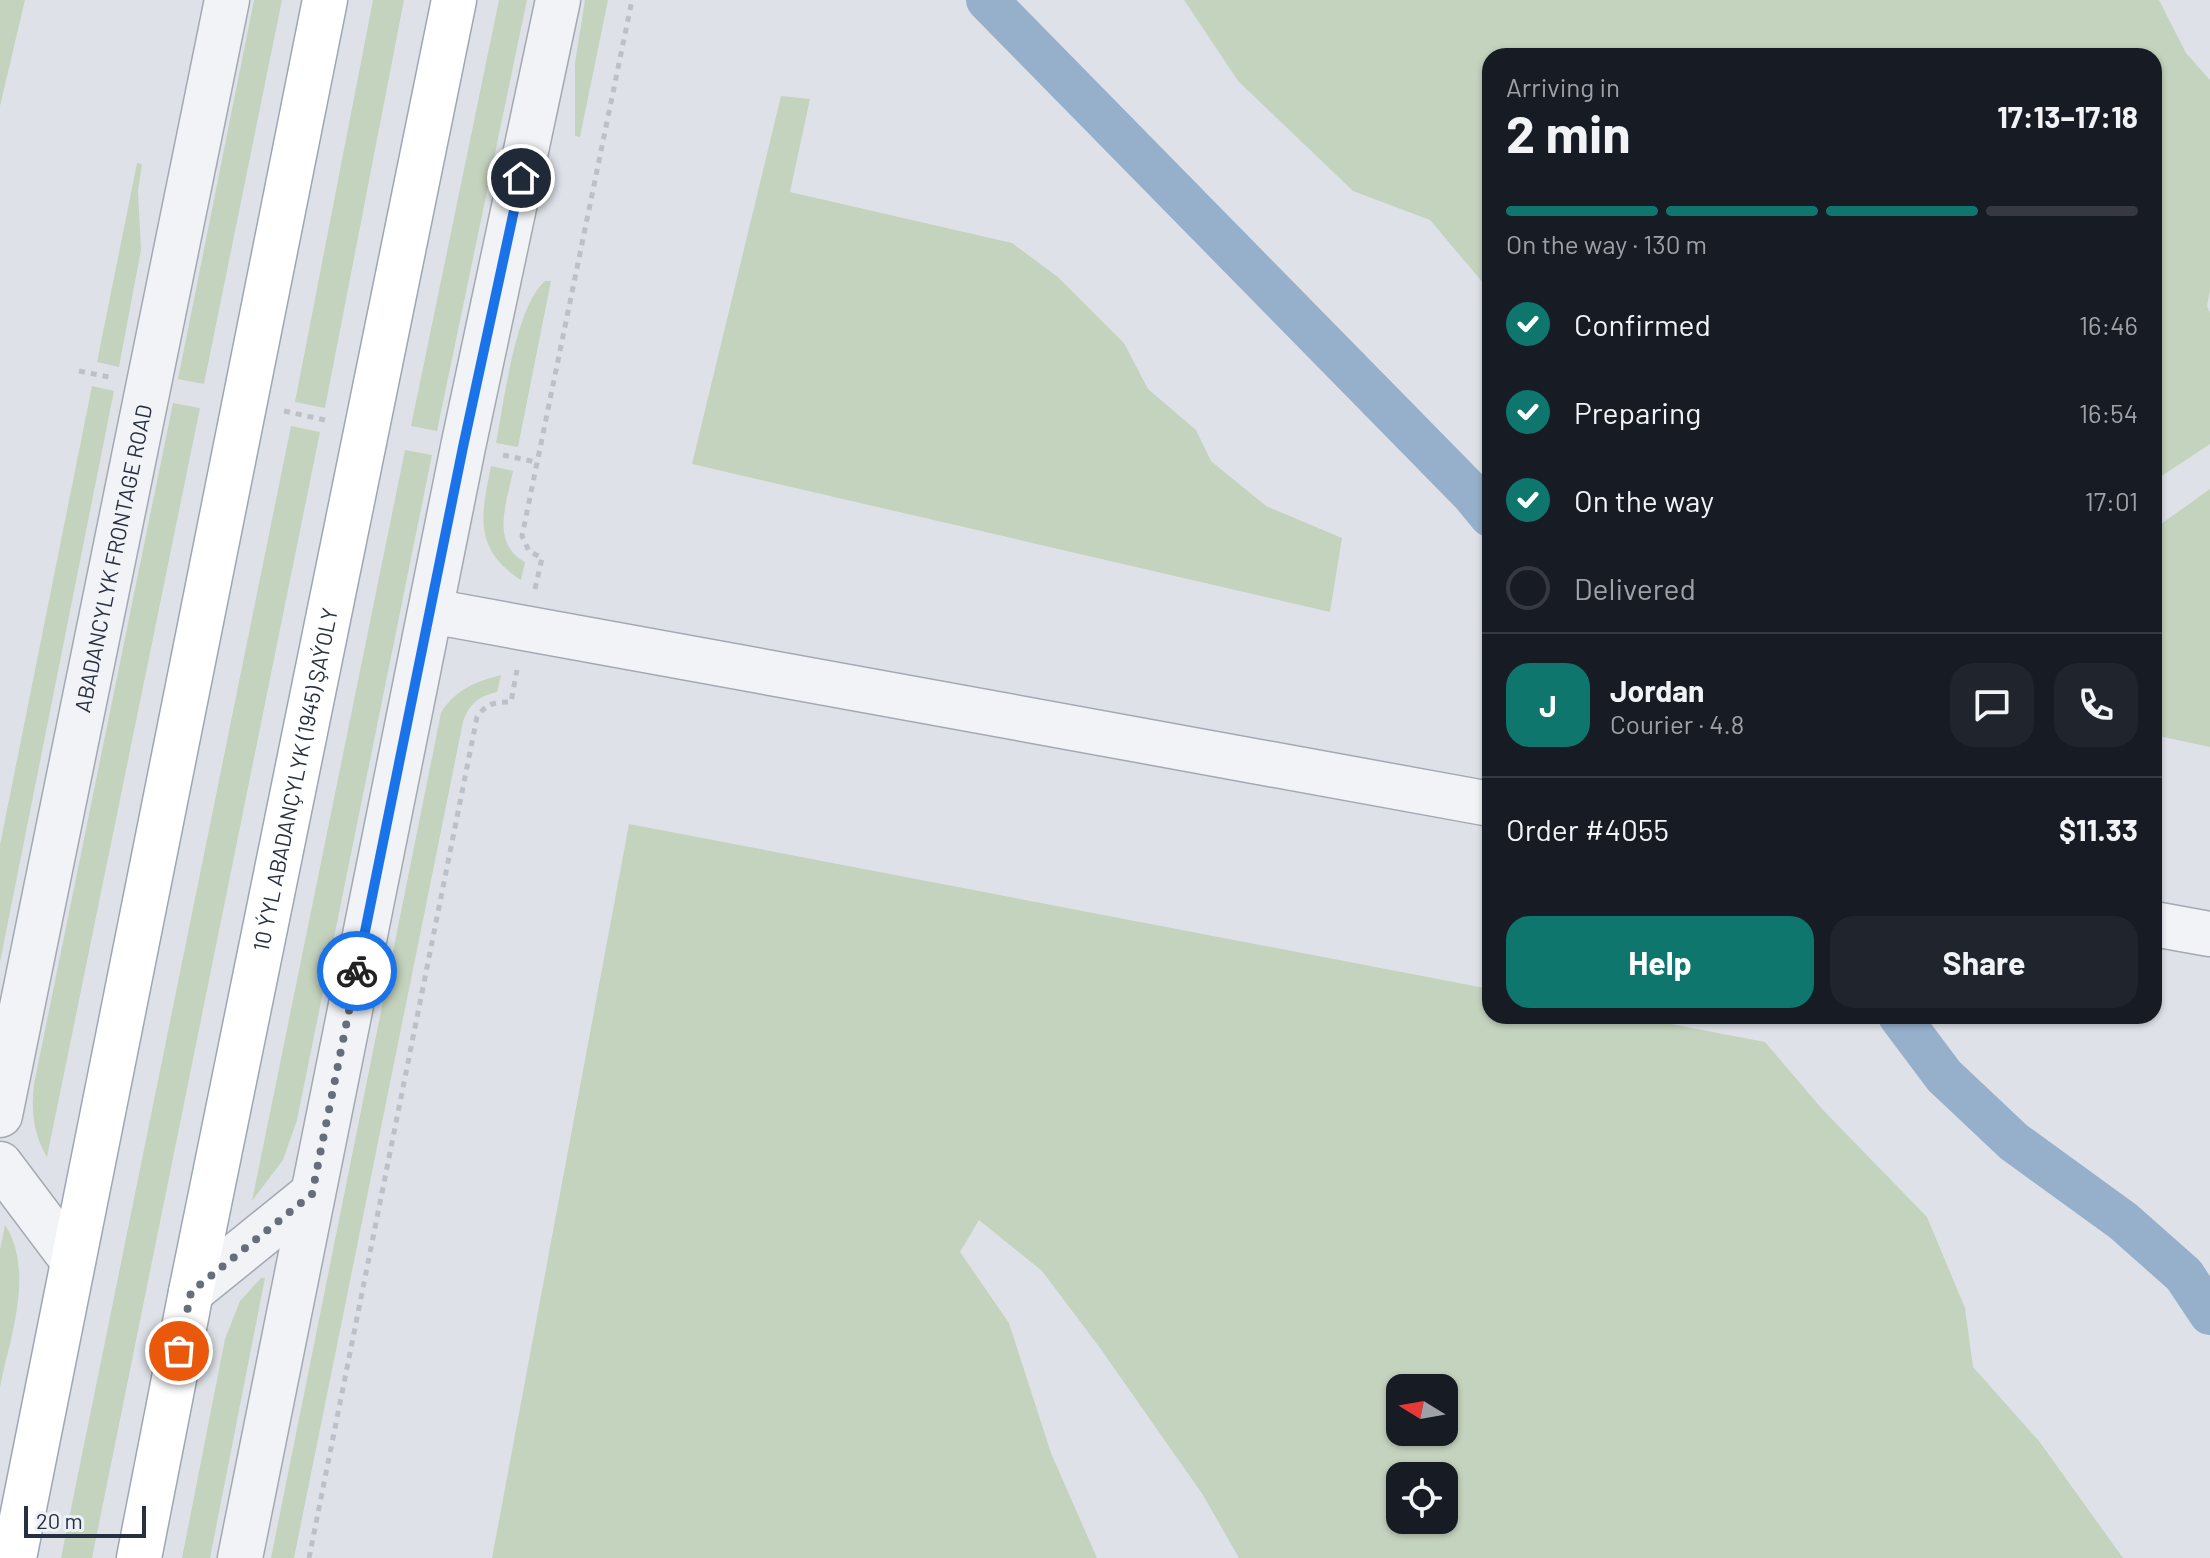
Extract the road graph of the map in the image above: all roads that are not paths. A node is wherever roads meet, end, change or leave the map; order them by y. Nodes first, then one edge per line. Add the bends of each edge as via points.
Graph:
1 (227, 0) edge
2 (325, 0) edge
3 (454, 0) edge
4 (558, 0) edge
5 (431, 611) junction
6 (1482, 803) edge
7 (2162, 925) edge
8 (2210, 934) edge
9 (0, 1115) edge
10 (0, 1164) edge
11 (312, 1194) junction
12 (73, 1261) junction
13 (191, 1292) junction
14 (14, 1558) edge
15 (139, 1558) edge
16 (240, 1558) edge

1 - 9 street, ABADANCYLYK FRONTAGE ROAD
2 - 12 main road
3 - 13 main road, 10 ÝYL ABADANÇYLYK (1945) ŞAÝOLY
4 - 5 street
5 - 6 street
5 - 11 street
7 - 8 street
10 - 12 street
11 - 13 street
11 - 16 street
12 - 14 main road
13 - 15 main road, 10 ÝYL ABADANÇYLYK (1945) ŞAÝOLY

